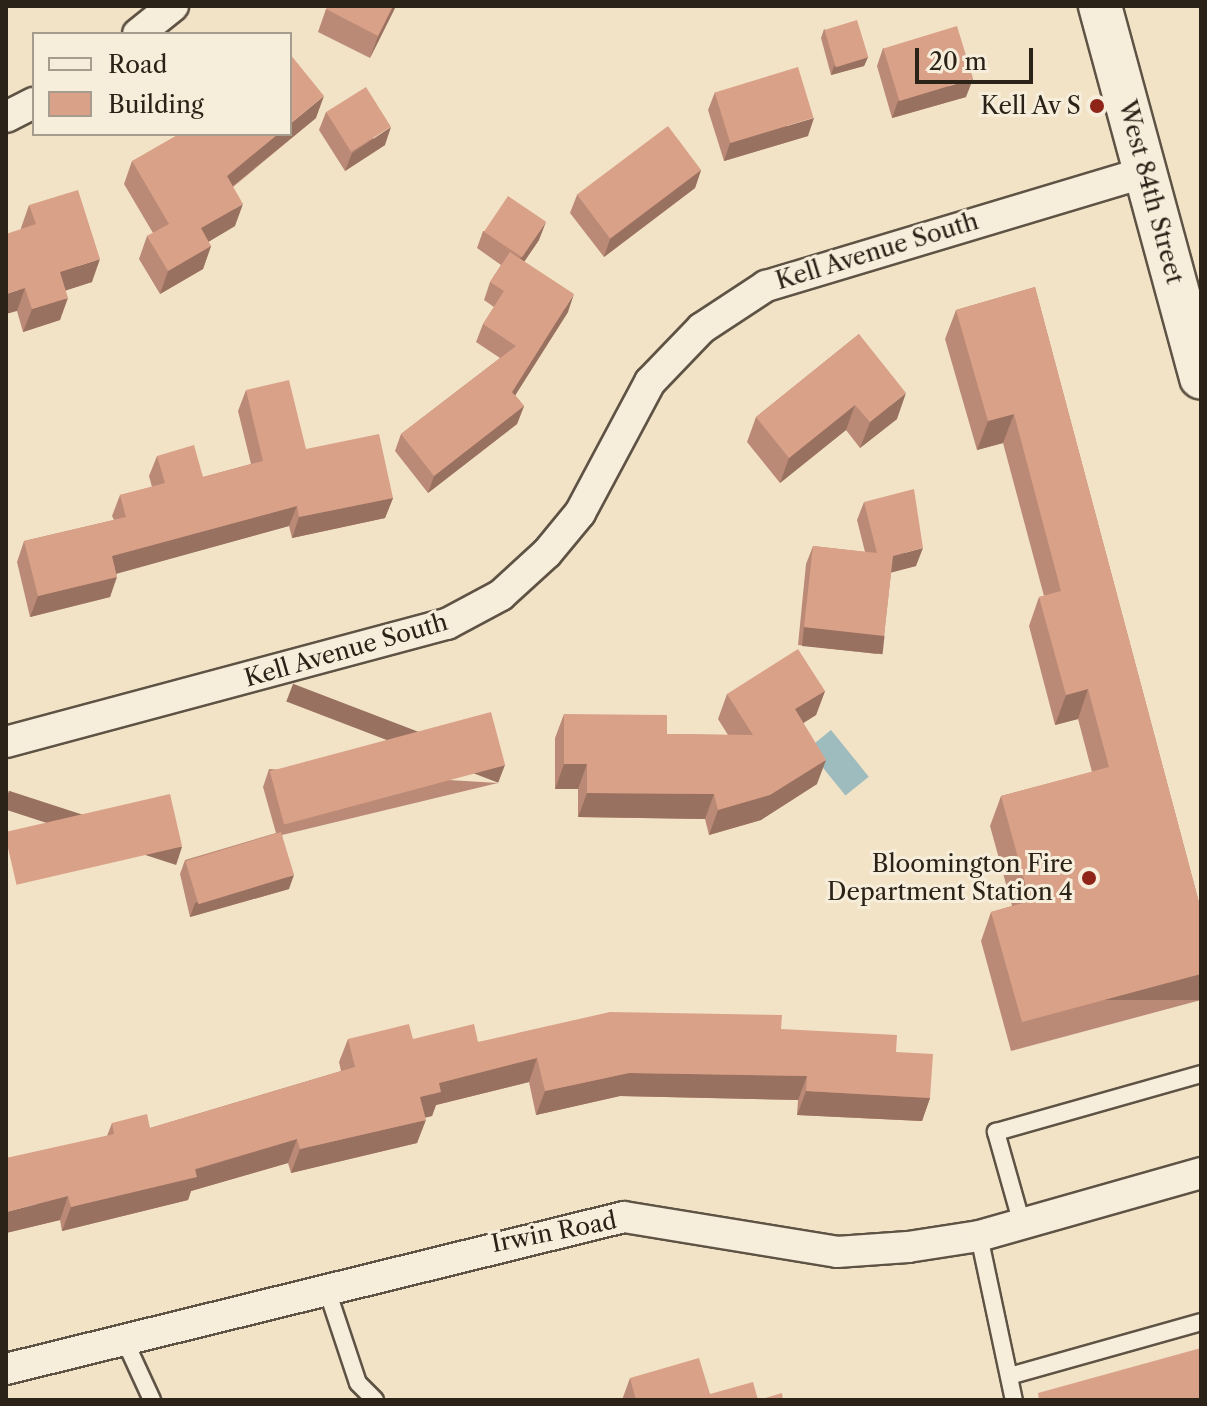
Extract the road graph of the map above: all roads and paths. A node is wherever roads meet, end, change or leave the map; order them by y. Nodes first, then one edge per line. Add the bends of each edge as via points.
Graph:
1 (173, 6) edge
2 (1100, 6) edge
3 (140, 32) edge
4 (32, 104) edge
5 (6, 117) edge
6 (1145, 172) junction
7 (1201, 378) edge
8 (6, 742) edge
9 (1201, 1074) edge
10 (1201, 1173) edge
11 (1022, 1224) junction
12 (979, 1236) junction
13 (326, 1287) junction
14 (1201, 1322) edge
15 (124, 1339) junction
16 (6, 1369) edge
17 (1013, 1375) junction
18 (152, 1400) edge
19 (375, 1400) edge
20 (1014, 1400) edge

1 - 3 street
2 - 6 street, West 84th Street
4 - 5 street
6 - 7 street, West 84th Street
6 - 8 street, Kell Avenue South via 766,286 702,328 650,382 580,513 547,553 501,595 447,624
9 - 11 lane via 996,1132
10 - 11 street, Irwin Road
11 - 12 street, Irwin Road
12 - 13 street, Irwin Road via 837,1252 624,1217
12 - 17 lane
13 - 15 street, Irwin Road
13 - 19 lane via 358,1383
14 - 17 lane
15 - 16 street, Irwin Road
15 - 18 lane
17 - 20 lane

